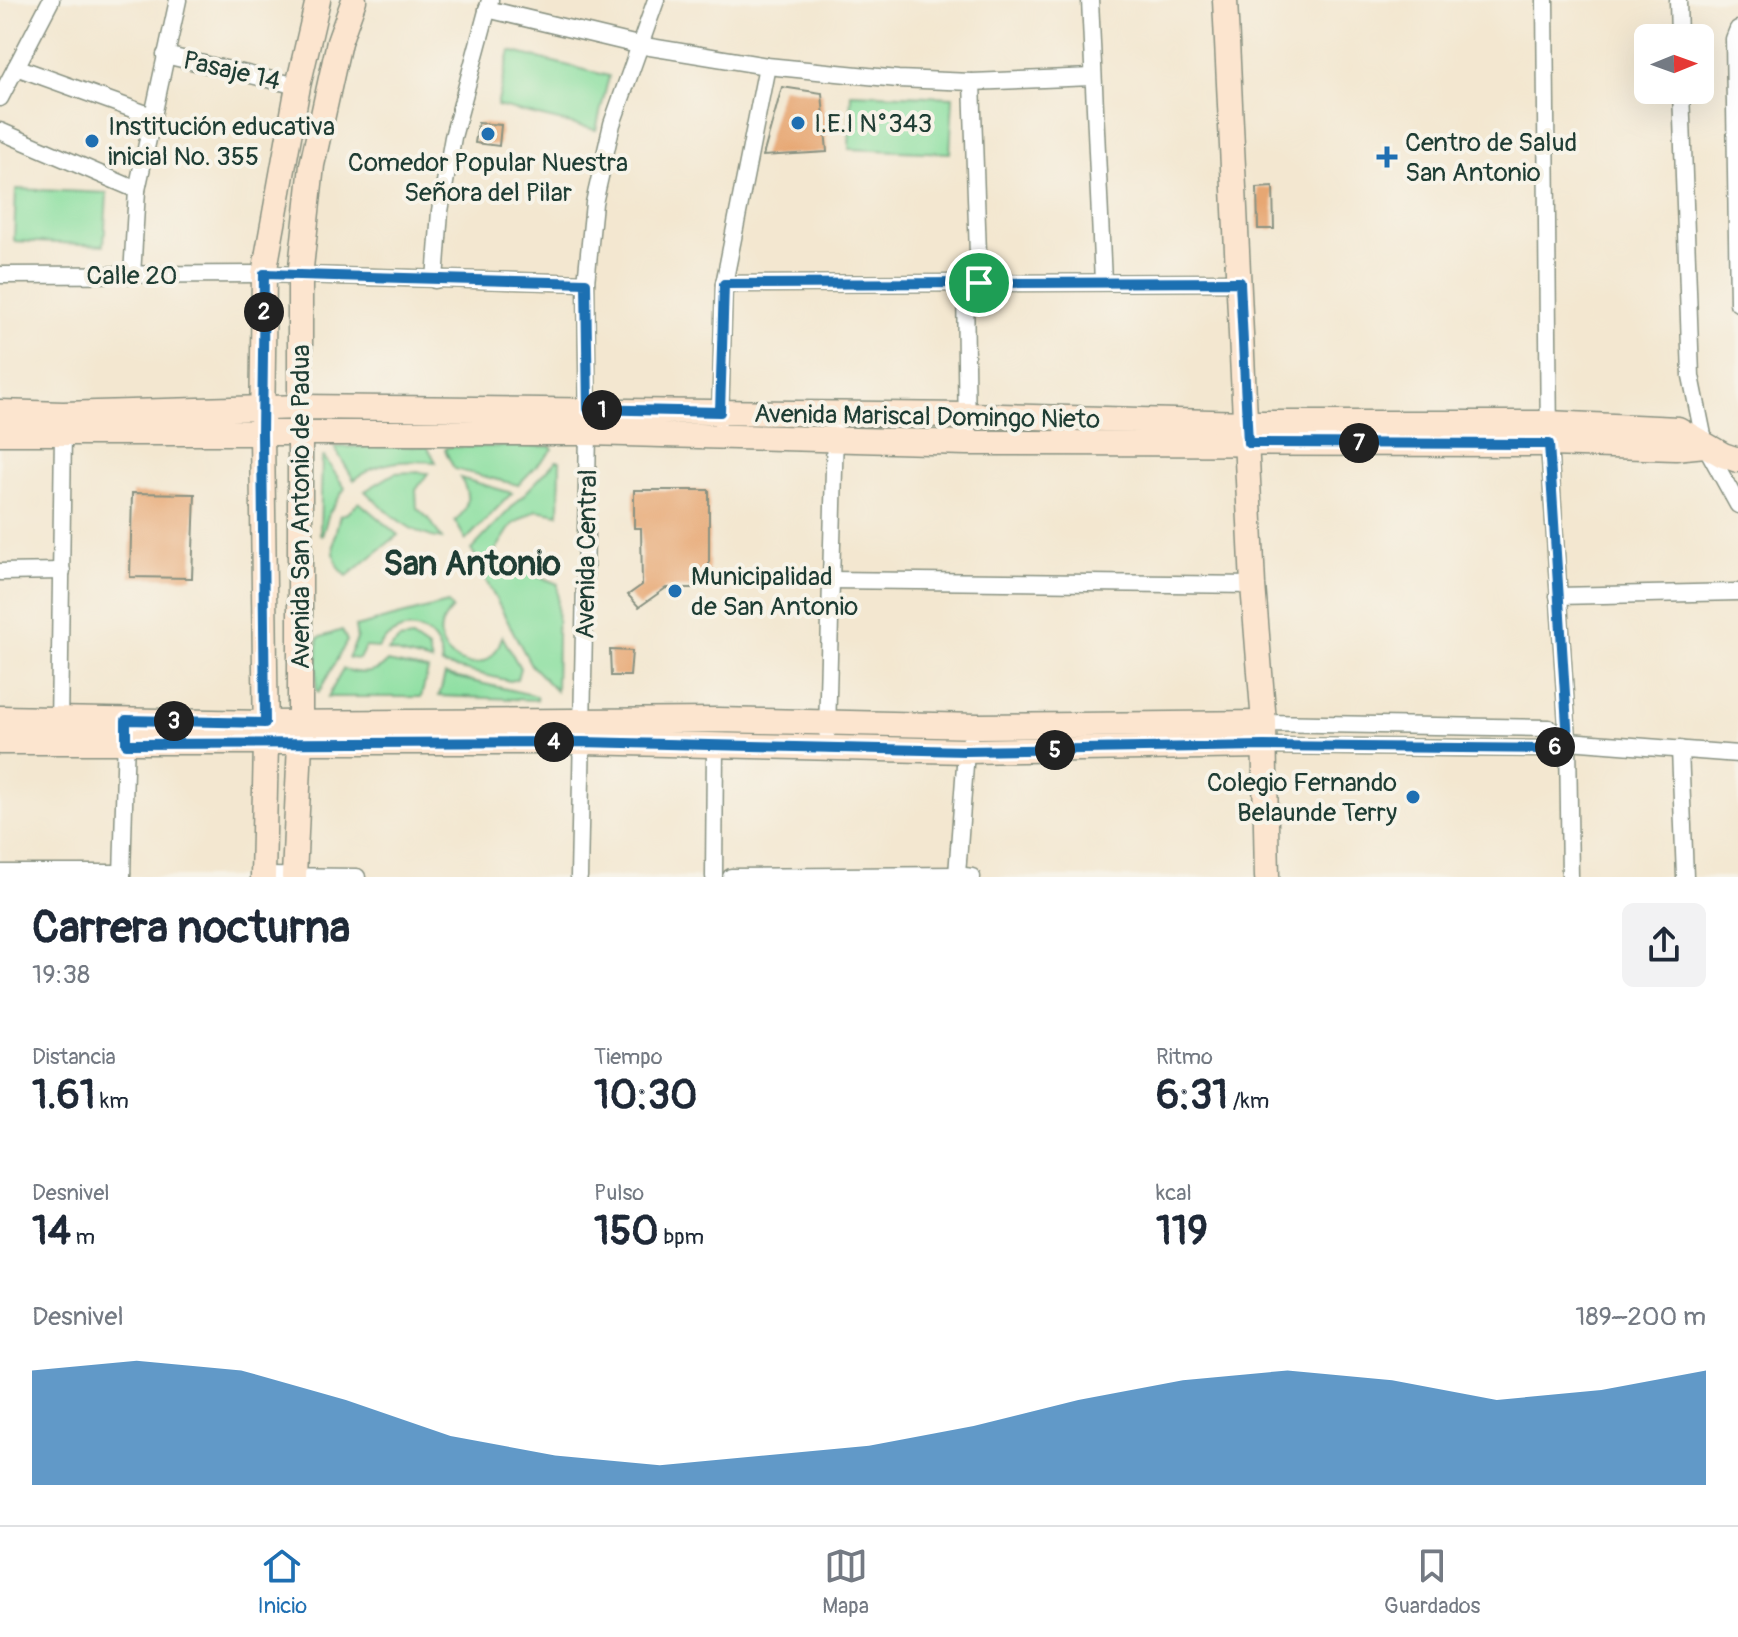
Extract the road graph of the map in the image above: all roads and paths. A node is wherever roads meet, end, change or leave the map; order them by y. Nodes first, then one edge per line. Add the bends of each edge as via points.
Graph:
1 (51, 0) edge
2 (178, 0) edge
3 (318, 0) edge
4 (354, 0) edge
5 (656, 0) edge
6 (1090, 0) edge
7 (1225, 0) edge
8 (1545, 0) edge
9 (1678, 0) edge
10 (488, 4) edge
11 (1679, 24) edge
12 (1738, 29) edge
13 (638, 45) junction
14 (165, 55) junction
15 (767, 66) junction
16 (16, 67) junction
17 (1092, 77) junction
18 (972, 82) junction
19 (298, 86) junction
20 (0, 98) edge
21 (1681, 104) edge
22 (152, 116) junction
23 (0, 131) edge
24 (137, 190) junction
25 (264, 274) junction
26 (0, 275) edge
27 (132, 276) junction
28 (300, 277) junction
29 (435, 280) junction
30 (972, 282) junction
31 (1103, 282) junction
32 (1240, 282) junction
33 (586, 283) junction
34 (724, 284) junction
35 (1738, 303) edge
36 (301, 407) junction
37 (263, 408) junction
38 (0, 412) edge
39 (720, 412) junction
40 (780, 413) junction
41 (836, 413) junction
42 (967, 415) junction
43 (588, 421) junction
44 (300, 432) junction
45 (0, 433) edge
46 (63, 433) junction
47 (1247, 433) junction
48 (262, 434) junction
49 (1548, 434) junction
50 (721, 437) junction
51 (779, 438) junction
52 (835, 439) junction
53 (967, 443) junction
54 (1705, 445) junction
55 (1738, 460) edge
56 (1738, 505) edge
57 (62, 571) junction
58 (0, 572) edge
59 (829, 580) junction
60 (1253, 585) junction
61 (1738, 592) edge
62 (1558, 596) junction
63 (0, 718) edge
64 (827, 722) junction
65 (978, 726) junction
66 (59, 731) junction
67 (126, 732) junction
68 (583, 732) junction
69 (265, 733) junction
70 (300, 733) junction
71 (1264, 735) junction
72 (1568, 741) junction
73 (0, 742) edge
74 (715, 746) junction
75 (826, 746) junction
76 (1680, 749) junction
77 (966, 751) junction
78 (1738, 754) edge
79 (0, 873) edge
80 (122, 875) edge
81 (294, 876) edge
82 (833, 876) edge
83 (889, 876) edge
84 (965, 876) edge
85 (263, 877) edge
86 (357, 877) edge
87 (579, 877) edge
88 (714, 877) edge
89 (731, 877) edge
90 (1267, 877) edge
91 (1570, 877) edge
92 (1685, 877) edge

1 - 16 street
2 - 14 street
3 - 19 street, Avenida San Antonio de Padua
4 - 28 street, Avenida San Antonio de Padua via 339,42 312,165
5 - 13 street, Avenida Central
6 - 17 street
7 - 32 street
8 - 49 street
9 - 11 street
10 - 13 street
10 - 29 street via 453,137
12 - 35 street
13 - 15 street
13 - 33 street, Avenida Central via 594,203
14 - 19 street, Pasaje 14
14 - 22 street
15 - 18 street
15 - 34 street
16 - 20 street
16 - 22 street
17 - 18 street
17 - 31 street
18 - 30 street
19 - 25 street, Avenida San Antonio de Padua
21 - 54 street via 1691,376
22 - 24 street
23 - 24 street
24 - 27 street
25 - 27 street, Calle 20
25 - 28 street, Calle 20
25 - 37 street, Avenida San Antonio de Padua
26 - 27 street, Calle 20
28 - 29 street, Calle 20
28 - 36 street, Avenida San Antonio de Padua
29 - 33 street, Calle 20
30 - 31 street
30 - 34 street
30 - 42 street
31 - 32 street
32 - 47 street
33 - 43 street, Avenida Central
34 - 39 street
36 - 37 street, Avenida Mariscal Domingo Nieto
36 - 43 street, Avenida Mariscal Domingo Nieto
36 - 44 street, Avenida San Antonio de Padua
37 - 38 street, Avenida Mariscal Domingo Nieto
37 - 48 street, Avenida San Antonio de Padua
39 - 40 street, Avenida Mariscal Domingo Nieto
39 - 43 street, Avenida Mariscal Domingo Nieto
39 - 50 street
40 - 41 street, Avenida Mariscal Domingo Nieto
40 - 51 street
41 - 42 street, Avenida Mariscal Domingo Nieto
41 - 52 street
42 - 47 street, Avenida Mariscal Domingo Nieto
42 - 53 street
43 - 44 street, Avenida Mariscal Domingo Nieto
43 - 50 street, Avenida Mariscal Domingo Nieto
43 - 68 street, Avenida Central
44 - 48 street, Avenida Mariscal Domingo Nieto
44 - 70 street, Avenida San Antonio de Padua
45 - 46 street, Avenida Mariscal Domingo Nieto
46 - 48 street, Avenida Mariscal Domingo Nieto
46 - 57 street
47 - 49 street, Avenida Mariscal Domingo Nieto
47 - 53 street, Avenida Mariscal Domingo Nieto
47 - 60 street
48 - 69 street, Avenida San Antonio de Padua
49 - 54 street, Avenida Mariscal Domingo Nieto via 1675,448
49 - 62 street
50 - 51 street, Avenida Mariscal Domingo Nieto
51 - 52 street, Avenida Mariscal Domingo Nieto
52 - 53 street, Avenida Mariscal Domingo Nieto
52 - 59 street
54 - 55 street, Avenida Mariscal Domingo Nieto
54 - 56 street
57 - 58 street
57 - 66 street
59 - 60 street
59 - 64 street
60 - 71 street
61 - 62 street
62 - 72 street
63 - 66 street
64 - 65 street
64 - 68 street
64 - 75 street
65 - 71 street
65 - 77 street
66 - 67 street
66 - 73 street
67 - 69 street
67 - 80 street
68 - 70 street
68 - 74 street
68 - 87 street, Avenida Central
69 - 70 street
69 - 85 street, Avenida San Antonio de Padua
70 - 81 street, Avenida San Antonio de Padua
71 - 72 street via 1550,749
71 - 77 street
71 - 90 street
72 - 76 street
72 - 91 street
74 - 75 street
74 - 88 street
75 - 77 street
76 - 78 street
76 - 92 street
77 - 84 street
79 - 80 street
81 - 85 street
81 - 86 street
82 - 83 street
82 - 89 street
83 - 84 street

